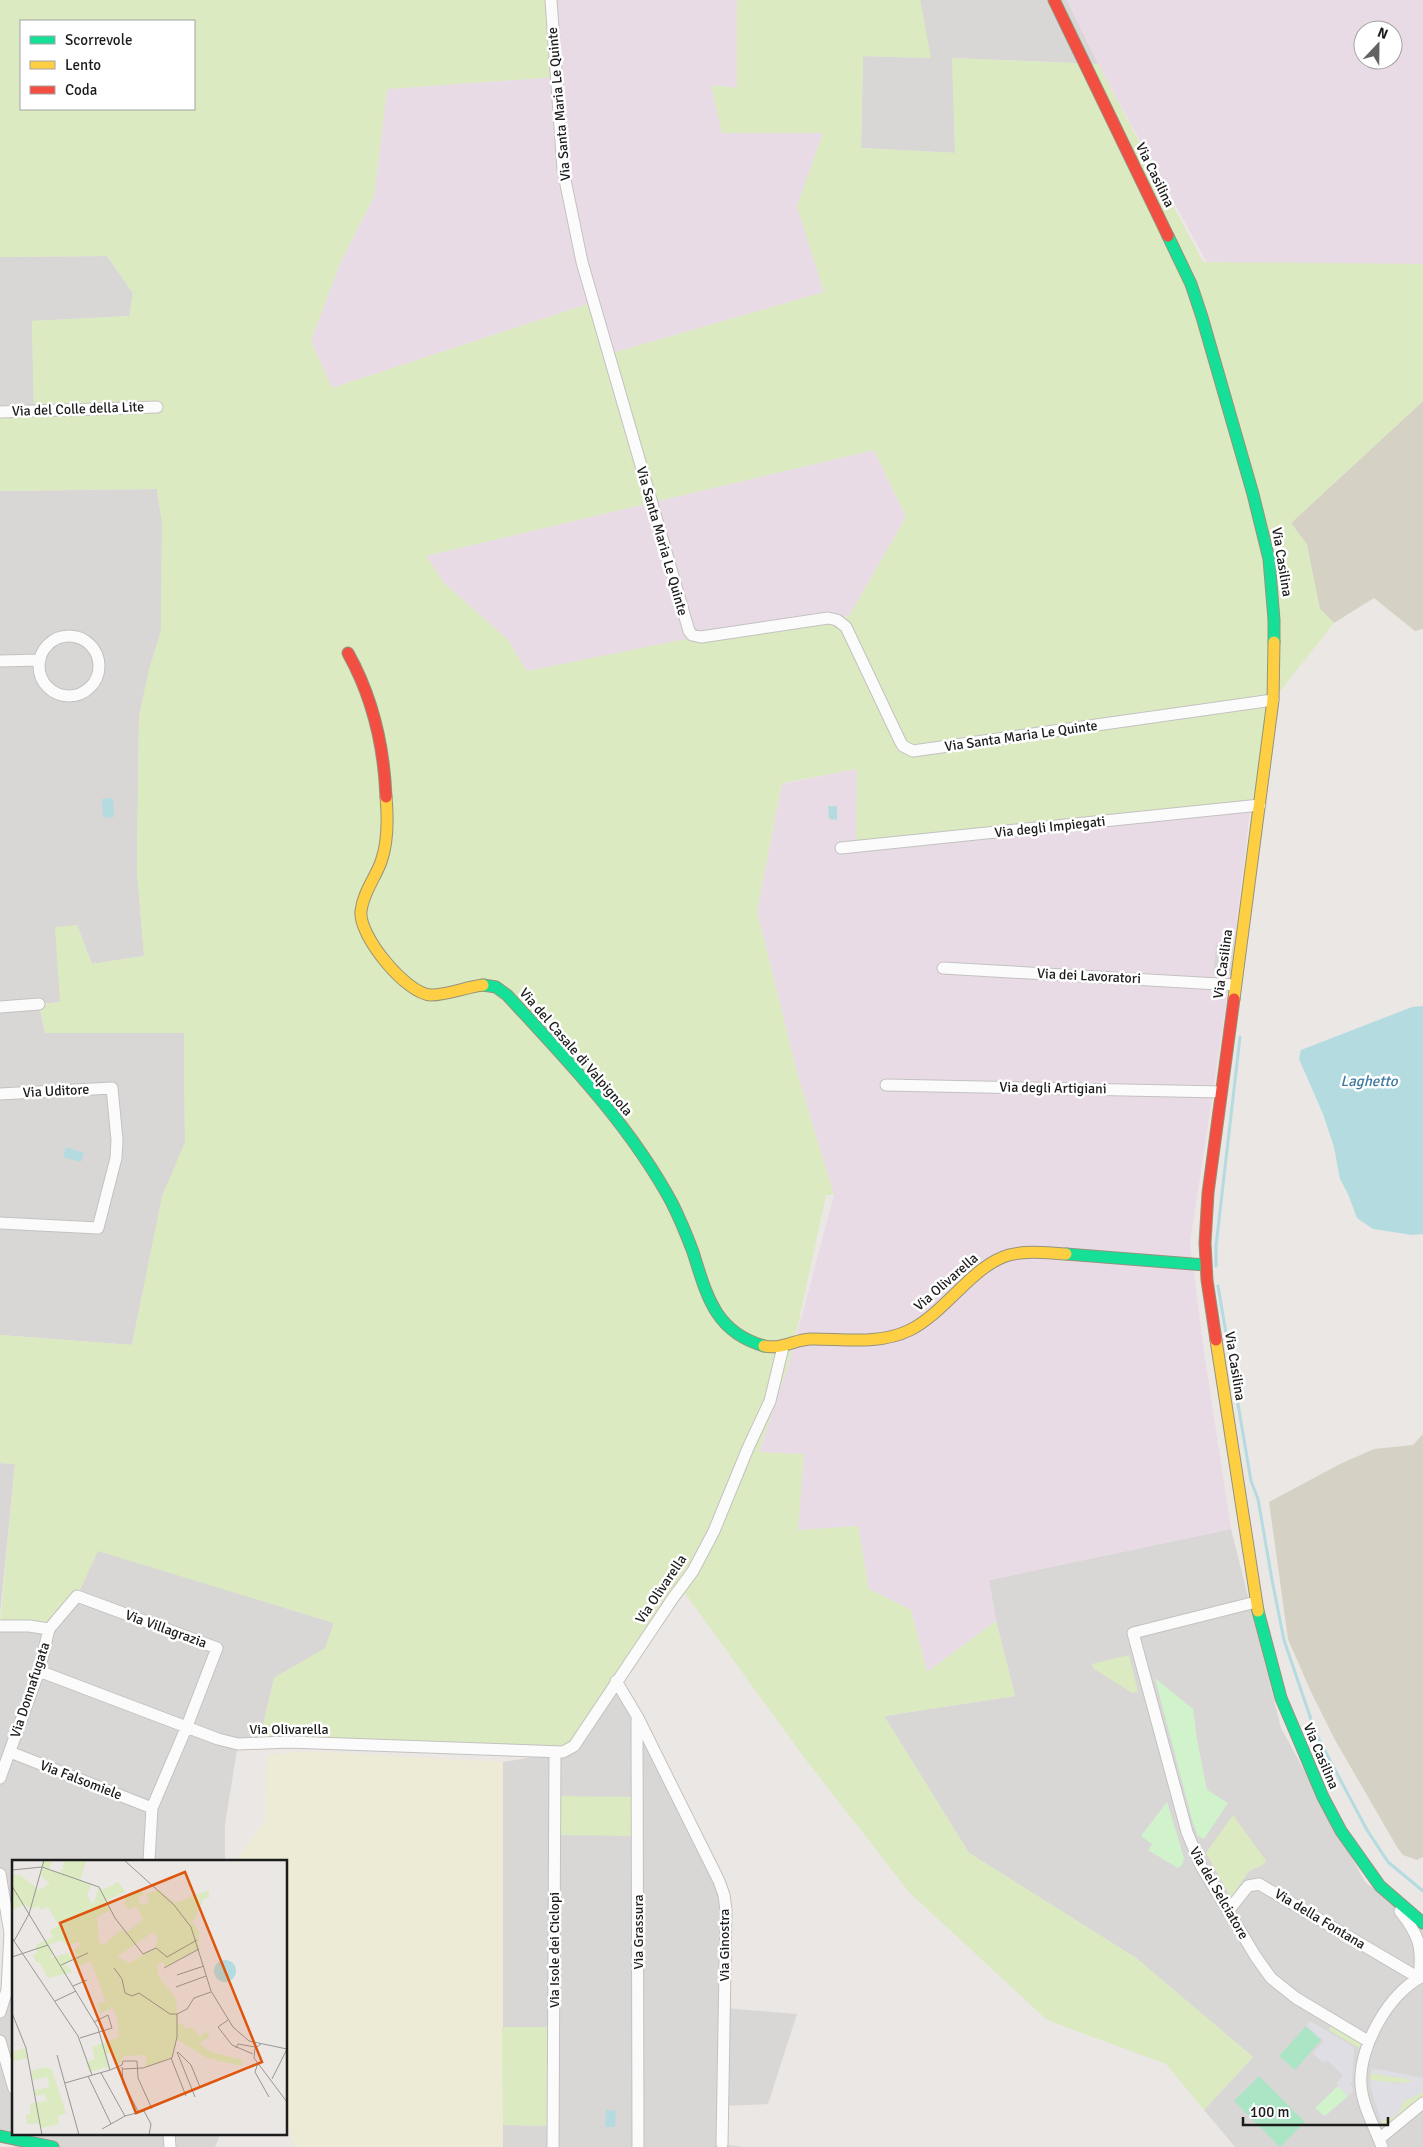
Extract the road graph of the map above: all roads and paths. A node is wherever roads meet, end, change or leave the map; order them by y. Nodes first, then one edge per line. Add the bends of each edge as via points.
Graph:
1 (551, 0) edge
2 (1054, 0) edge
3 (156, 407) dead end
4 (0, 412) edge
5 (348, 652) dead end
6 (40, 660) junction
7 (0, 661) edge
8 (1273, 700) junction
9 (1260, 805) junction
10 (841, 848) dead end
11 (943, 968) dead end
12 (1235, 985) junction
13 (39, 1004) dead end
14 (0, 1007) edge
15 (886, 1085) dead end
16 (1221, 1092) junction
17 (0, 1094) edge
18 (0, 1223) edge
19 (1205, 1265) junction
20 (784, 1347) junction
21 (1256, 1602) junction
22 (0, 1626) edge
23 (49, 1629) junction
24 (39, 1671) junction
25 (616, 1681) junction
26 (637, 1716) junction
27 (187, 1726) junction
28 (10, 1752) junction
29 (554, 1753) junction
30 (0, 1778) edge
31 (152, 1808) junction
32 (149, 1860) edge
33 (0, 1874) edge
34 (1378, 1883) junction
35 (1228, 1911) junction
36 (1423, 1923) edge
37 (12, 1951) edge
38 (1423, 1961) edge
39 (1421, 1977) edge
40 (0, 2012) edge
41 (0, 2041) edge
42 (1368, 2041) junction
43 (12, 2082) edge
44 (1423, 2103) edge
45 (169, 2134) edge
46 (0, 2136) edge
47 (27, 2137) edge
48 (1380, 2143) edge
49 (722, 2144) dead end
50 (53, 2147) edge
51 (170, 2147) edge
52 (553, 2147) edge
53 (638, 2147) edge

1 - 8 street, Via Santa Maria Le Quinte via 563,170 580,253 692,635 701,637 828,618 837,620 846,627 900,741 913,751
2 - 8 main road, Via Casilina via 1180,260 1202,317 1269,560 1274,608
3 - 4 street, Via del Colle della Lite
5 - 20 main road, Via del Casale di Valpignola via 369,695 380,742 385,786 384,849 360,913 367,936 406,984 417,992 433,995 486,984 504,992 588,1085 645,1160 683,1228 722,1322 732,1332 752,1342
6 - 6 street via 56,639 74,636 90,644 99,669 91,686 84,692 65,696 55,693 42,679
6 - 7 street
8 - 9 main road, Via Casilina
9 - 10 street, Via degli Impiegati
9 - 12 main road, Via Casilina
11 - 12 street, Via dei Lavoratori
12 - 16 main road, Via Casilina
13 - 14 street
15 - 16 street, Via degli Artigiani
16 - 19 main road, Via Casilina via 1207,1203
17 - 18 street, Via Uditore via 112,1088 117,1140 116,1158 98,1228
19 - 20 main road, Via Olivarella via 1036,1252 1014,1254 1001,1257 985,1267 927,1320 903,1334 853,1341 805,1339
19 - 21 main road, Via Casilina
20 - 25 street, Via Olivarella via 770,1401 714,1532 694,1571
21 - 34 main road, Via Casilina via 1277,1685 1308,1764 1338,1826
21 - 35 street, Via del Selciatore via 1133,1633 1190,1844
22 - 23 street
23 - 24 street, Via Donnafugata
23 - 27 street, Via Villagrazia via 77,1596 217,1648
24 - 27 street, Via Olivarella
24 - 28 street, Via Donnafugata
25 - 26 street, Via Ginostra
25 - 29 street, Via Olivarella via 574,1746
26 - 49 street, Via Ginostra via 724,1895
26 - 53 street, Via Grassura
27 - 29 street, Via Olivarella via 238,1744 288,1742
27 - 31 street
28 - 30 street, Via Donnafugata
28 - 31 street, Via Falsomiele
29 - 52 street, Via Isole dei Ciclopi
31 - 32 street
33 - 37 street
34 - 36 main road, Via Casilina
34 - 38 street via 1415,1931
35 - 39 street, Via della Fontana via 1248,1886 1259,1884
35 - 42 street, Via del Selciatore via 1264,1968 1280,1986
37 - 40 street via 7,1990
38 - 39 street
39 - 42 street via 1392,2004
41 - 43 street
42 - 48 street via 1361,2086
44 - 48 street
45 - 51 street
46 - 47 main road
47 - 50 main road

